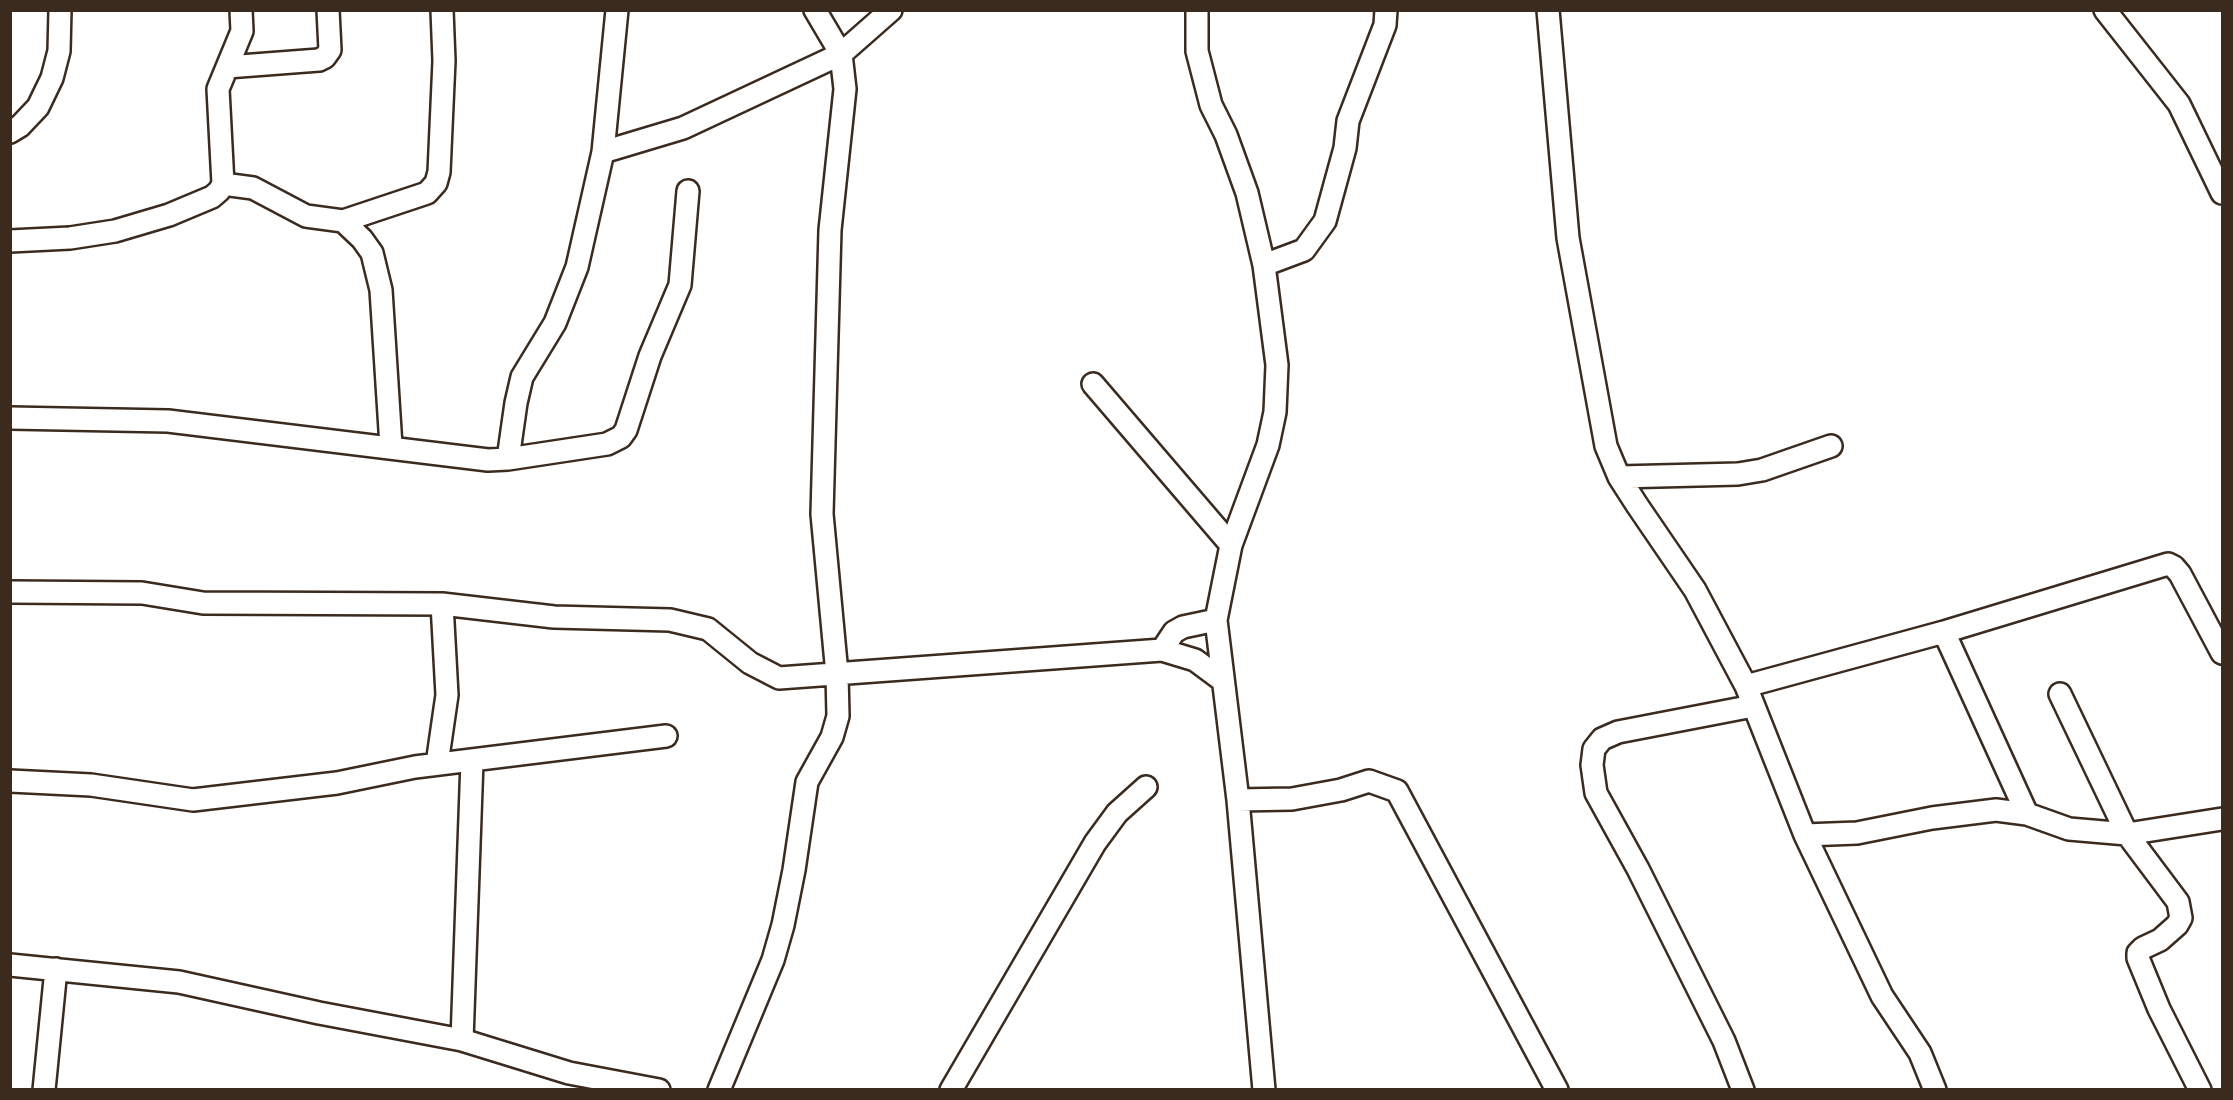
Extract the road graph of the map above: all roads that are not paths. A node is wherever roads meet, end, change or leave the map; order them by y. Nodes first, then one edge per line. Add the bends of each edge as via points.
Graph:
1 (60, 10) edge
2 (241, 10) edge
3 (328, 10) edge
4 (442, 10) edge
5 (617, 10) edge
6 (814, 10) edge
7 (891, 10) edge
8 (1197, 10) edge
9 (1386, 10) edge
10 (1548, 10) edge
11 (2105, 10) edge
12 (841, 54) junction
13 (227, 67) junction
14 (10, 132) edge
15 (603, 152) junction
16 (223, 184) junction
17 (688, 190) dead end
18 (2223, 193) edge
19 (343, 221) junction
20 (10, 241) edge
21 (1263, 265) junction
22 (1094, 384) dead end
23 (10, 418) edge
24 (391, 446) junction
25 (1831, 446) dead end
26 (508, 459) junction
27 (1619, 477) junction
28 (1231, 545) junction
29 (10, 592) edge
30 (442, 604) junction
31 (1216, 620) junction
32 (1944, 632) junction
33 (1162, 651) junction
34 (2223, 653) edge
35 (837, 674) junction
36 (1222, 680) junction
37 (1746, 686) junction
38 (2060, 694) dead end
39 (1754, 706) junction
40 (666, 736) dead end
41 (472, 761) junction
42 (437, 764) junction
43 (10, 781) edge
44 (1146, 787) dead end
45 (1238, 800) junction
46 (2027, 814) junction
47 (2223, 819) edge
48 (2127, 834) junction
49 (1805, 836) junction
50 (10, 965) edge
51 (56, 969) junction
52 (462, 1040) junction
53 (44, 1089) edge
54 (659, 1089) edge
55 (719, 1089) edge
56 (951, 1089) edge
57 (1264, 1089) edge
58 (1557, 1089) edge
59 (1743, 1089) edge
60 (1935, 1089) edge
61 (2200, 1089) edge

1 - 14 street via 59,51 51,78 38,107
2 - 13 street via 242,31
3 - 13 street via 330,50 325,57
4 - 19 street via 444,61 436,183 427,193
5 - 15 street
6 - 12 street
7 - 12 street
8 - 21 street via 1197,51 1211,105 1247,193
9 - 21 street via 1385,25 1348,121 1345,148 1324,221 1304,250
10 - 27 street via 1568,238 1595,400 1606,446
11 - 18 street via 2179,104
12 - 15 street via 683,128
12 - 35 street via 845,89 830,230 822,514
13 - 16 street via 218,89
15 - 26 street via 577,267 555,323 522,376
16 - 19 street via 253,188 306,216
16 - 20 street via 212,197 115,231
17 - 26 street via 680,285 650,356 626,430 607,444
19 - 24 street via 372,253 381,290
21 - 28 street via 1278,365 1275,412 1268,445
22 - 28 street
23 - 24 street via 168,421
24 - 26 street via 488,460
25 - 27 street via 1762,470 1738,474
27 - 37 street via 1695,590
28 - 31 street
29 - 30 street via 142,593 202,603
30 - 35 street via 554,617 670,620 708,629 750,663 779,678
30 - 42 street via 447,695
31 - 33 street via 1174,632
31 - 36 street
32 - 34 street via 2168,564 2180,574
32 - 37 street
32 - 46 street
33 - 35 street
33 - 36 street via 1195,660
35 - 55 street via 838,716 832,737 807,782 783,925
36 - 45 street
37 - 39 street
38 - 48 street
39 - 49 street
39 - 59 street via 1618,732 1594,749 1592,765 1596,793 1724,1041
40 - 41 street
41 - 42 street
41 - 52 street
42 - 43 street via 337,783 193,800 91,785
44 - 56 street via 1117,813 1095,843
45 - 57 street
45 - 58 street via 1292,800 1369,781 1397,791
46 - 48 street via 2069,829
46 - 49 street via 1996,810 1932,818 1857,834
47 - 48 street
48 - 61 street via 2173,893 2181,912 2177,925 2138,953 2138,958
49 - 60 street via 1882,996 1920,1053
50 - 51 street
51 - 52 street via 179,982 319,1014
51 - 53 street
52 - 54 street via 569,1073

